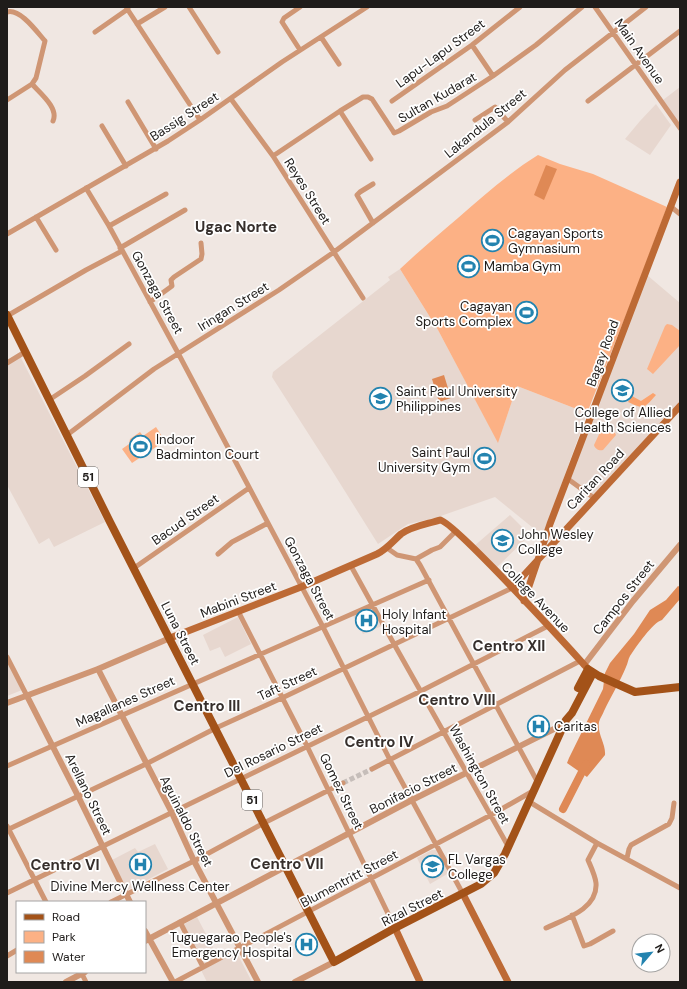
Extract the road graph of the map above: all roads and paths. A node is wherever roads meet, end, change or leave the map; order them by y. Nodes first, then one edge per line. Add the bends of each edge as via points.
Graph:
1 (165, 7) edge
2 (190, 7) edge
3 (300, 7) edge
4 (367, 7) edge
5 (520, 7) edge
6 (582, 7) edge
7 (595, 7) edge
8 (646, 7) edge
9 (127, 8) edge
10 (7, 12) edge
11 (138, 24) junction
12 (680, 31) edge
13 (95, 32) dead end
14 (613, 32) junction
15 (320, 37) junction
16 (472, 45) junction
17 (300, 50) junction
18 (218, 52) dead end
19 (339, 64) dead end
20 (636, 65) junction
21 (493, 76) junction
22 (32, 84) junction
23 (231, 99) junction
24 (7, 100) edge
25 (392, 101) dead end
26 (588, 101) dead end
27 (128, 102) dead end
28 (340, 111) junction
29 (200, 120) junction
30 (475, 120) dead end
31 (53, 121) dead end
32 (508, 122) junction
33 (102, 126) dead end
34 (680, 128) edge
35 (156, 149) junction
36 (273, 156) junction
37 (371, 159) dead end
38 (126, 166) junction
39 (680, 182) edge
40 (372, 184) dead end
41 (86, 188) junction
42 (166, 194) dead end
43 (670, 206) junction
44 (185, 210) dead end
45 (680, 214) edge
46 (36, 217) junction
47 (373, 223) junction
48 (109, 226) junction
49 (7, 234) edge
50 (201, 243) dead end
51 (121, 249) junction
52 (56, 250) dead end
53 (334, 252) junction
54 (363, 298) dead end
55 (150, 302) junction
56 (7, 316) edge
57 (129, 344) dead end
58 (25, 352) junction
59 (178, 353) junction
60 (7, 363) edge
61 (50, 400) junction
62 (679, 410) edge
63 (67, 435) junction
64 (568, 479) junction
65 (249, 488) junction
66 (594, 498) junction
67 (268, 523) junction
68 (456, 531) junction
69 (680, 545) edge
70 (387, 548) junction
71 (218, 554) dead end
72 (539, 557) junction
73 (416, 559) junction
74 (351, 566) junction
75 (134, 568) junction
76 (429, 580) junction
77 (301, 587) junction
78 (512, 588) junction
79 (524, 601) junction
80 (372, 605) junction
81 (238, 611) junction
82 (449, 618) junction
83 (548, 626) junction
84 (323, 627) junction
85 (170, 638) junction
86 (394, 644) junction
87 (260, 655) junction
88 (7, 657) edge
89 (474, 665) junction
90 (98, 669) junction
91 (344, 669) junction
92 (589, 669) junction
93 (680, 682) edge
94 (193, 684) junction
95 (626, 688) junction
96 (680, 688) edge
97 (421, 691) junction
98 (27, 696) junction
99 (282, 698) junction
100 (7, 704) edge
101 (495, 704) junction
102 (122, 716) junction
103 (368, 716) junction
104 (565, 722) junction
105 (216, 728) junction
106 (443, 731) junction
107 (53, 745) junction
108 (307, 746) junction
109 (518, 747) junction
110 (390, 760) junction
111 (146, 764) junction
112 (7, 766) edge
113 (372, 769) tunnel mouth
114 (467, 773) junction
115 (241, 778) junction
116 (537, 781) junction
117 (343, 783) tunnel mouth
118 (328, 791) junction
119 (533, 791) junction
120 (78, 796) junction
121 (412, 800) junction
122 (528, 801) junction
123 (674, 803) dead end
124 (172, 813) junction
125 (491, 815) junction
126 (264, 823) junction
127 (8, 829) edge
128 (349, 833) junction
129 (597, 843) junction
130 (436, 845) junction
131 (508, 846) junction
132 (102, 847) junction
133 (627, 858) junction
134 (194, 861) junction
135 (286, 866) junction
136 (35, 879) junction
137 (372, 879) junction
138 (680, 888) edge
139 (7, 893) edge
140 (463, 894) junction
141 (126, 895) junction
142 (46, 901) edge
143 (113, 901) edge
144 (129, 901) edge
145 (217, 903) junction
146 (309, 912) junction
147 (572, 915) junction
148 (180, 922) junction
149 (395, 928) junction
150 (546, 928) dead end
151 (613, 930) dead end
152 (147, 940) edge
153 (241, 948) junction
154 (16, 951) edge
155 (7, 956) edge
156 (334, 962) junction
157 (203, 967) junction
158 (83, 973) edge
159 (506, 981) edge
160 (66, 982) edge
161 (86, 982) edge
162 (174, 982) edge
163 (258, 982) edge
164 (295, 982) edge
165 (420, 982) edge

1 - 11 street
2 - 18 street
3 - 17 street via 282,22
4 - 15 street, Bassig Street
5 - 16 street, Lapu-Lapu Street
6 - 21 street, Sultan Kudarat
7 - 14 street, Main Avenue
8 - 14 street, Lakandula Street
9 - 11 street
9 - 13 street
10 - 22 street via 20,15 44,41 38,73
11 - 29 street
12 - 20 street
14 - 20 street, Main Avenue
14 - 32 street, Lakandula Street via 565,70
15 - 17 street, Bassig Street
15 - 19 street
16 - 21 street
16 - 25 street, Lapu-Lapu Street
17 - 23 street, Bassig Street
20 - 26 street
20 - 34 street, Main Avenue
21 - 28 street, Sultan Kudarat via 447,106 396,132 368,97 357,100
22 - 24 street
22 - 31 street via 52,109 55,115
23 - 29 street, Bassig Street
23 - 36 street, Reyes Street
27 - 35 street
28 - 36 street, Sultan Kudarat
28 - 37 street
29 - 35 street, Bassig Street
30 - 32 street via 496,107
32 - 47 street, Lakandula Street
33 - 38 street
35 - 38 street, Bassig Street
36 - 53 street, Reyes Street
38 - 41 street, Bassig Street
39 - 43 main road, Bagay Road
40 - 47 street via 357,195
41 - 46 street, Bassig Street
41 - 48 street, Gonzaga Street
42 - 48 street
43 - 45 street
43 - 64 main road, Bagay Road
44 - 51 street
46 - 49 street, Bassig Street
46 - 52 street
47 - 53 street, Lakandula Street
48 - 51 street, Gonzaga Street
50 - 55 street via 201,259 174,277 171,280 172,286
51 - 55 street, Gonzaga Street
51 - 56 street
53 - 54 street, Reyes Street
53 - 59 street, Iringan Street via 279,290
55 - 59 street, Gonzaga Street
56 - 58 main road, Luna Street / 51
57 - 61 street
58 - 60 street
58 - 61 main road, Luna Street / 51
59 - 63 street, Iringan Street via 154,368
59 - 65 street, Gonzaga Street
61 - 63 main road, Luna Street / 51
62 - 66 main road, Caritan Road
63 - 75 main road, Luna Street / 51
64 - 66 street
64 - 72 main road, Bagay Road
65 - 67 street, Gonzaga Street
65 - 75 street, Bacud Street
66 - 72 main road, Caritan Road
67 - 71 street via 228,544
67 - 77 street, Gonzaga Street
68 - 70 main road, College Avenue via 440,520 407,531
68 - 73 street via 440,547
68 - 78 main road, College Avenue
69 - 92 street, Campos Street via 633,601
70 - 73 street via 397,555
70 - 74 main road, Mabini Street
72 - 78 main road, Caritan Road
72 - 79 main road, Bagay Road
73 - 76 street
74 - 77 main road, Mabini Street
74 - 80 street, Washington Street
75 - 85 main road, Luna Street / 51
76 - 80 street, Magallanes Street
76 - 82 street
77 - 81 main road, Mabini Street
77 - 84 street, Gonzaga Street
78 - 79 main road, College Avenue
78 - 82 street, Taft Street
79 - 83 main road, College Avenue
80 - 84 street, Magallanes Street
80 - 86 street, Washington Street
81 - 85 main road, Mabini Street
81 - 87 street, Gomez Street
82 - 86 street, Taft Street
82 - 89 street
83 - 89 street, Del Rosario Street
83 - 92 main road, College Avenue
84 - 87 street, Magallanes Street
84 - 91 street, Gonzaga Street
85 - 90 street, Mabini Street
85 - 94 main road, Luna Street / 51
86 - 91 street, Taft Street
86 - 97 street, Washington Street
87 - 94 street, Magallanes Street
87 - 99 street, Gomez Street
88 - 98 street
89 - 97 street, Del Rosario Street
89 - 101 street
90 - 98 street, Mabini Street
90 - 102 street, Aguinaldo Street
91 - 99 street, Taft Street
91 - 103 street, Gonzaga Street
92 - 95 main road
92 - 101 street
92 - 104 main road, Rizal Street via 567,711
93 - 95 main road
94 - 102 street, Magallanes Street
94 - 105 main road, Luna Street / 51
95 - 96 main road via 635,692
97 - 103 street, Del Rosario Street
97 - 106 street, Washington Street
98 - 100 street, Mabini Street
98 - 107 street, Arellano Street
99 - 105 street, Taft Street
99 - 108 street, Gomez Street
101 - 106 street
101 - 109 street
102 - 107 street, Magallanes Street
102 - 111 street, Aguinaldo Street
103 - 108 street, Del Rosario Street
103 - 110 street, Gonzaga Street
104 - 109 street, Bonifacio Street
104 - 116 main road, Rizal Street
105 - 111 street, Taft Street
105 - 115 main road, Luna Street / 51
106 - 110 street
106 - 114 street, Washington Street
107 - 112 street, Magallanes Street
107 - 120 street, Arellano Street
108 - 115 street, Del Rosario Street
108 - 118 street, Gomez Street
109 - 114 street, Bonifacio Street
109 - 116 street
110 - 113 street
110 - 121 street, Gonzaga Street
111 - 120 street, Taft Street
111 - 124 street, Aguinaldo Street
114 - 121 street, Bonifacio Street
114 - 125 street, Washington Street
115 - 124 street, Del Rosario Street
115 - 126 main road, Luna Street / 51
116 - 119 main road, Rizal Street
117 - 118 street
118 - 126 street
118 - 128 street, Gomez Street
119 - 122 main road, Rizal Street
119 - 125 street, Blumentritt Street
120 - 127 street, Taft Street
120 - 132 street, Arellano Street
121 - 128 street, Bonifacio Street
121 - 130 street, Gonzaga Street
122 - 129 street
122 - 131 main road, Rizal Street
123 - 133 street via 669,824 631,845
124 - 132 street, Del Rosario Street
124 - 134 street, Aguinaldo Street
125 - 130 street, Blumentritt Street
125 - 131 street, Washington Street
126 - 134 street
126 - 135 main road, Luna Street / 51
127 - 136 street
128 - 135 street, Bonifacio Street
128 - 137 street, Gomez Street
129 - 133 street
129 - 147 street via 588,860 596,884 593,900
130 - 137 street, Blumentritt Street
130 - 140 street, Gonzaga Street
131 - 140 main road, Rizal Street via 491,877
132 - 136 street, Del Rosario Street
132 - 141 street, Arellano Street
133 - 138 street
134 - 141 street
134 - 145 street, Aguinaldo Street
135 - 145 street, Bonifacio Street
135 - 146 main road, Luna Street / 51
136 - 139 street, Del Rosario Street
136 - 142 street
137 - 146 street, Blumentritt Street
137 - 149 street, Gomez Street
140 - 149 main road, Rizal Street
140 - 159 main road, Gonzaga Street
141 - 143 street
141 - 144 street, Arellano Street
145 - 148 street, Bonifacio Street
145 - 153 street, Aguinaldo Street
146 - 153 street, Blumentritt Street
146 - 156 main road, Luna Street / 51
147 - 150 street
147 - 151 street via 584,946
148 - 152 street, Bonifacio Street
148 - 157 street
149 - 156 main road, Rizal Street
149 - 165 main road, Gomez Street
152 - 162 street
153 - 157 street, Blumentritt Street
153 - 163 street, Aguinaldo Street
154 - 155 street
156 - 164 street, Rizal Street
157 - 162 street, Blumentritt Street
158 - 160 street
158 - 161 street

